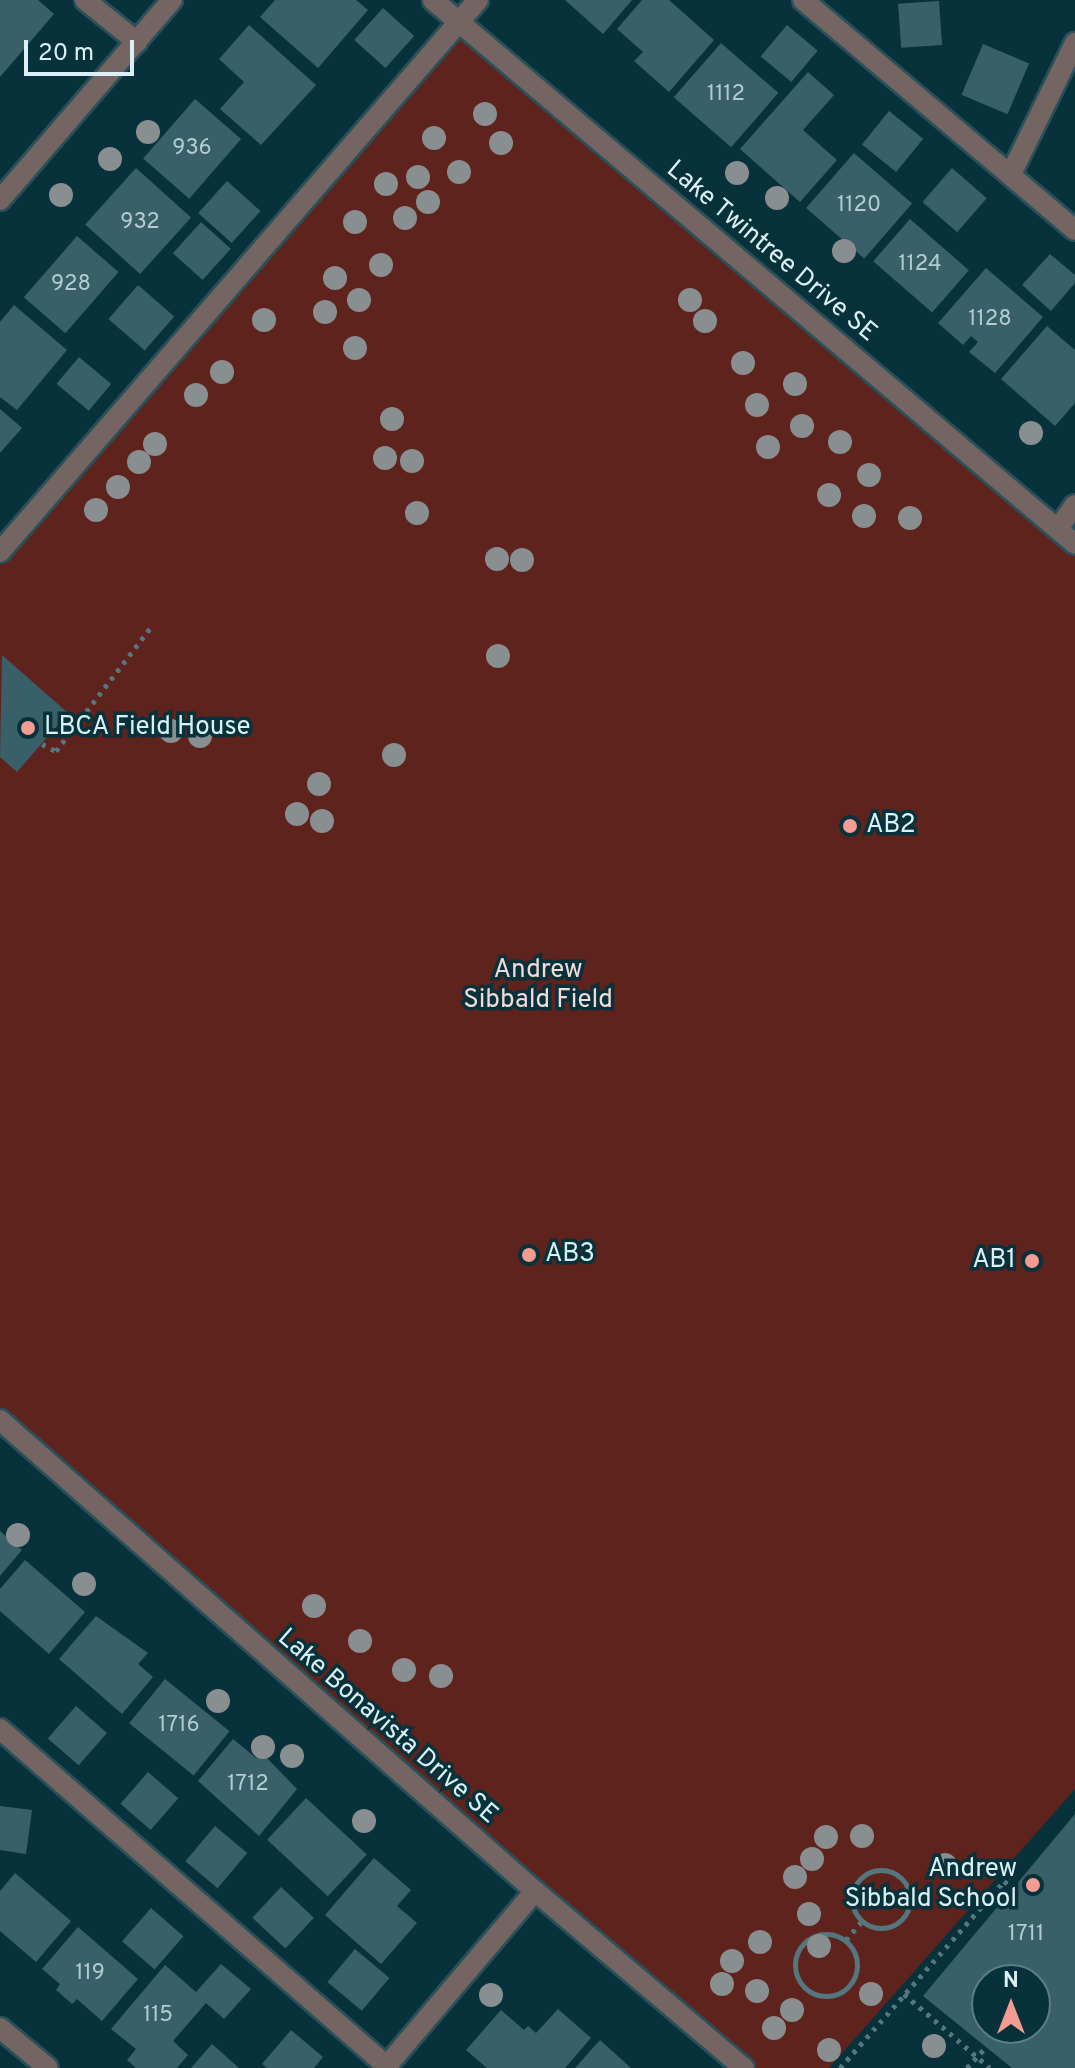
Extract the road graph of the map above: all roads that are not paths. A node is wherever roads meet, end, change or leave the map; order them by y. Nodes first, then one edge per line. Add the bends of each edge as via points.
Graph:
1 (85, 0) edge
2 (172, 0) edge
3 (433, 0) edge
4 (478, 0) edge
5 (803, 0) edge
6 (457, 22) junction
7 (137, 42) junction
8 (1075, 43) edge
9 (1011, 174) junction
10 (0, 200) edge
11 (1075, 230) edge
12 (1075, 505) edge
13 (1058, 529) junction
14 (1075, 544) edge
15 (0, 552) edge
16 (0, 1420) edge
17 (0, 1729) edge
18 (535, 1891) junction
19 (0, 2028) edge
20 (387, 2067) edge
21 (48, 2068) edge
22 (744, 2068) edge

1 - 7 street
2 - 7 street
3 - 6 street, Lake Twintree Drive SE
4 - 6 street
5 - 9 street
6 - 13 street, Lake Twintree Drive SE
6 - 15 street
7 - 10 street
8 - 9 street
9 - 11 street
12 - 13 street
13 - 14 street, Lake Twintree Drive SE
16 - 18 street, Lake Bonavista Drive SE
17 - 20 street
18 - 20 street
18 - 22 street, Lake Bonavista Drive SE
19 - 21 street

